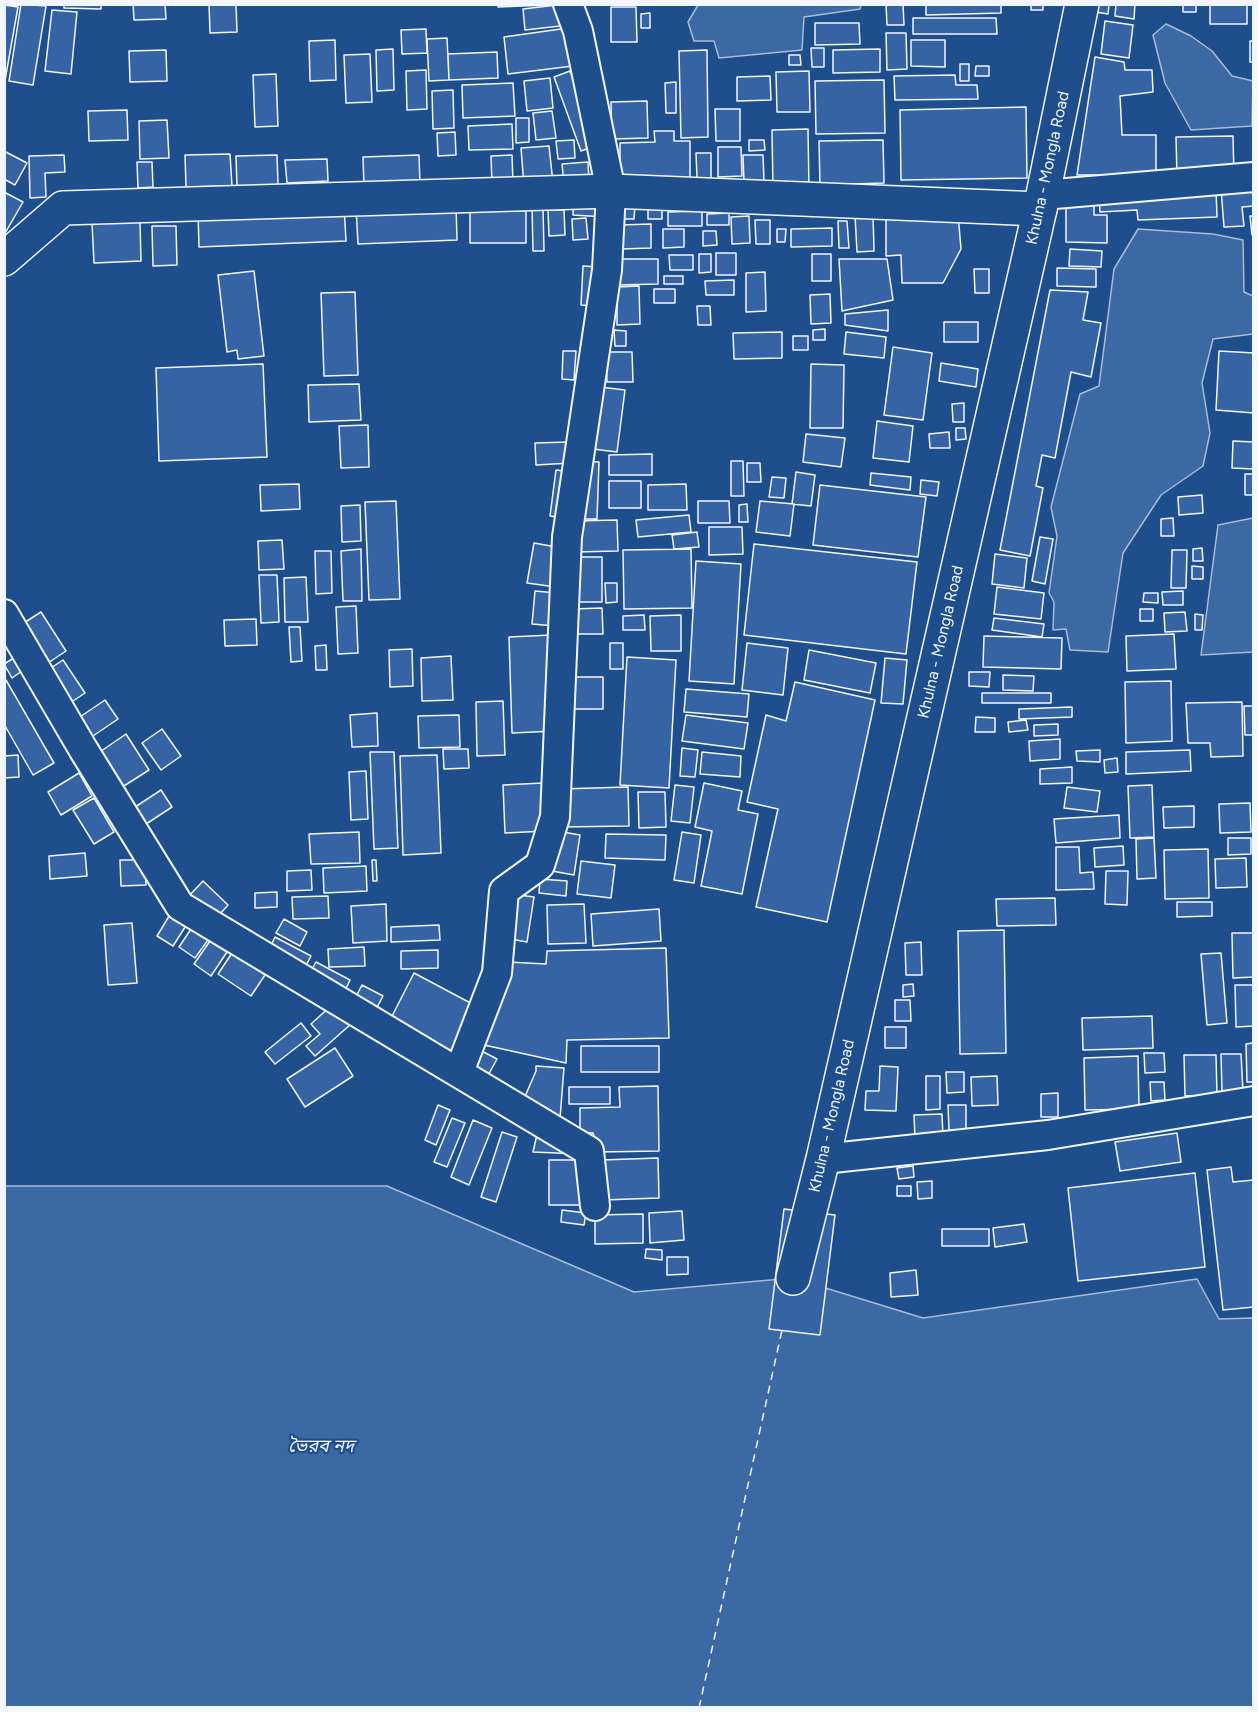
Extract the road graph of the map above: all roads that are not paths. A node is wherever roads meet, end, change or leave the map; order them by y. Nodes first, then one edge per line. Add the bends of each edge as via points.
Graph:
1 (568, 4) edge
2 (1082, 4) edge
3 (1254, 177) edge
4 (611, 191) junction
5 (1042, 202) junction
6 (4, 259) edge
7 (4, 615) edge
8 (459, 1072) junction
9 (1254, 1101) edge
10 (823, 1159) junction
11 (595, 1206) dead end
12 (793, 1278) dead end

1 - 4 street via 578,31
2 - 5 main road, Khulna - Mongla Road
3 - 5 street
4 - 5 main road
4 - 6 main road via 63,208
4 - 8 street via 607,270 567,537 555,817 540,865 504,891 497,973
5 - 10 main road, Khulna - Mongla Road
7 - 8 street via 180,906
8 - 11 street via 589,1151
9 - 10 street via 1048,1136
10 - 12 main road, Khulna - Mongla Road

